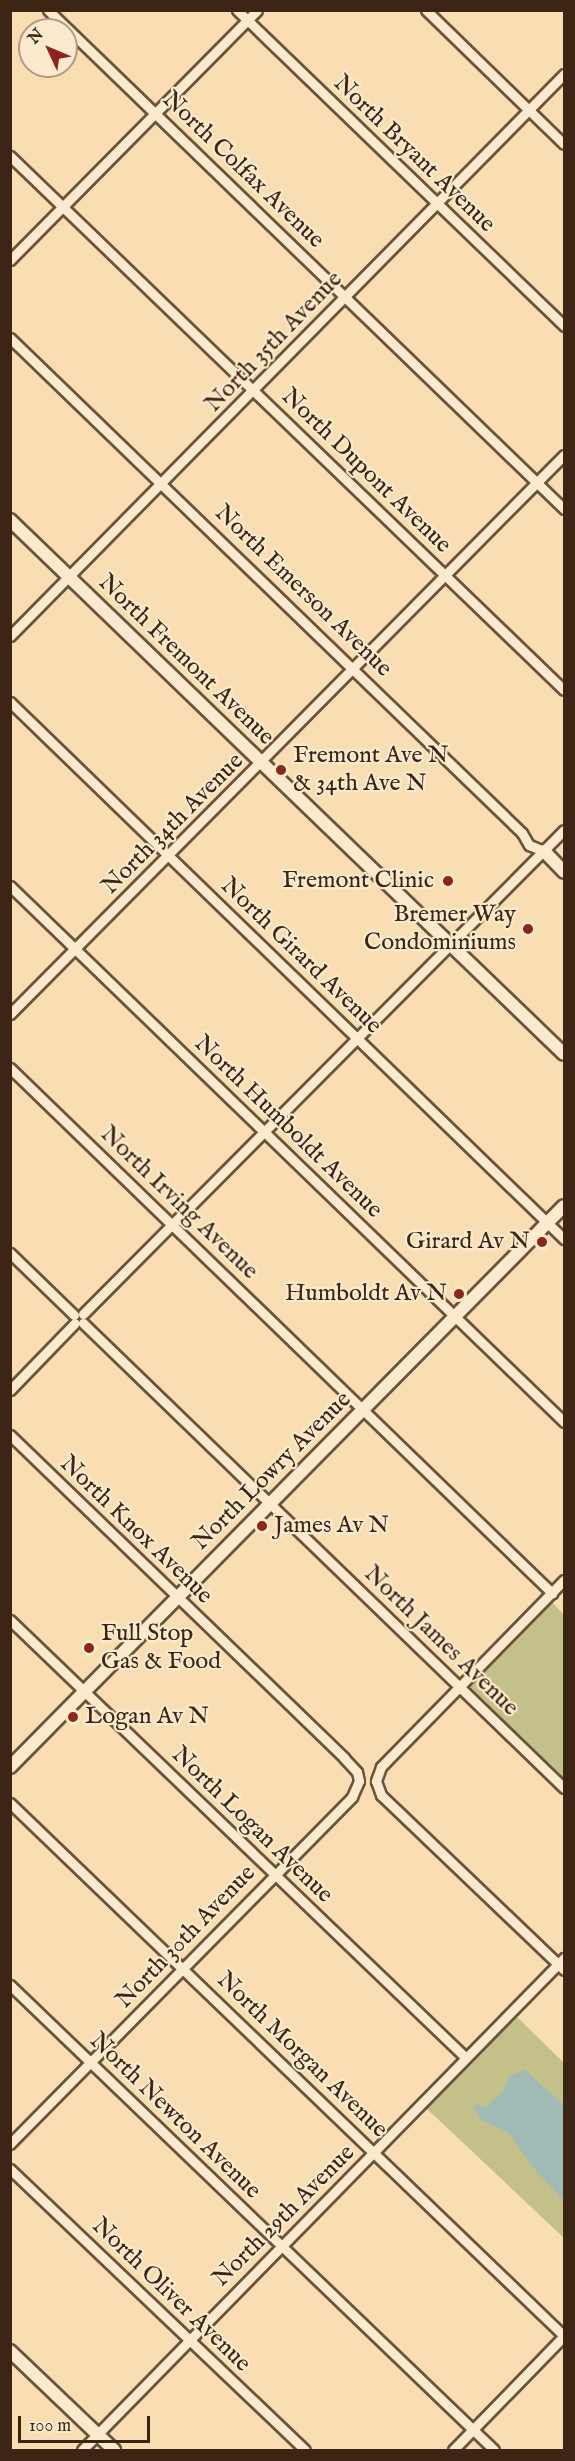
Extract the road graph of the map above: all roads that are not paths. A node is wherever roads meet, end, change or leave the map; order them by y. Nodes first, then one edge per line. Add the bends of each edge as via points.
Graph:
1 (48, 10) edge
2 (237, 10) edge
3 (257, 10) edge
4 (426, 10) edge
5 (247, 20) junction
6 (564, 74) edge
7 (530, 111) junction
8 (155, 113) junction
9 (564, 144) edge
10 (10, 156) edge
11 (438, 205) junction
12 (63, 206) junction
13 (10, 260) edge
14 (346, 297) junction
15 (564, 326) edge
16 (10, 338) edge
17 (254, 391) junction
18 (564, 455) edge
19 (537, 483) junction
20 (161, 484) junction
21 (564, 509) edge
22 (10, 520) edge
23 (446, 575) junction
24 (69, 577) junction
25 (10, 636) edge
26 (353, 668) junction
27 (564, 690) edge
28 (10, 702) edge
29 (262, 762) junction
30 (564, 830) edge
31 (543, 851) junction
32 (169, 856) junction
33 (564, 872) edge
34 (10, 886) edge
35 (449, 945) junction
36 (76, 949) junction
37 (10, 1014) edge
38 (358, 1037) junction
39 (564, 1054) edge
40 (10, 1068) edge
41 (265, 1131) junction
42 (564, 1206) edge
43 (548, 1223) junction
44 (172, 1224) junction
45 (564, 1239) edge
46 (10, 1253) edge
47 (455, 1316) junction
48 (79, 1319) junction
49 (10, 1390) edge
50 (362, 1409) junction
51 (564, 1422) edge
52 (10, 1435) edge
53 (269, 1503) junction
54 (564, 1580) edge
55 (552, 1593) junction
56 (177, 1598) junction
57 (10, 1620) edge
58 (459, 1687) junction
59 (84, 1692) junction
60 (10, 1767) edge
61 (359, 1781) joint
62 (564, 1788) edge
63 (10, 1803) edge
64 (275, 1874) junction
65 (562, 1964) edge
66 (183, 1968) junction
67 (10, 1985) edge
68 (466, 2058) junction
69 (91, 2063) junction
70 (10, 2144) edge
71 (374, 2152) junction
72 (10, 2169) edge
73 (281, 2246) junction
74 (564, 2336) edge
75 (189, 2340) junction
76 (10, 2351) edge
77 (472, 2430) junction
78 (98, 2434) junction
79 (82, 2451) edge
80 (114, 2451) edge
81 (305, 2451) edge
82 (453, 2451) edge
83 (494, 2451) edge

1 - 8 street, North Colfax Avenue
2 - 5 street, North Bryant Avenue
3 - 5 street
4 - 7 street
5 - 8 street
5 - 11 street, North Bryant Avenue
6 - 7 street, North 35th Avenue
7 - 9 street
7 - 11 street, North 35th Avenue
8 - 12 street
8 - 14 street, North Colfax Avenue
10 - 12 street, North Dupont Avenue
11 - 14 street, North 35th Avenue
11 - 15 street, North Bryant Avenue
12 - 13 street
12 - 17 street, North Dupont Avenue
14 - 17 street, North 35th Avenue
14 - 19 street, North Colfax Avenue
16 - 20 street, North Emerson Avenue
17 - 20 street, North 35th Avenue
17 - 23 street, North Dupont Avenue
18 - 19 street, North 34th Avenue
19 - 21 street, North Colfax Avenue
19 - 23 street, North 34th Avenue
20 - 24 street, North 35th Avenue
20 - 26 street, North Emerson Avenue
22 - 24 main road, North Fremont Avenue
23 - 26 street, North 34th Avenue
23 - 27 street, North Dupont Avenue
24 - 25 street, North 35th Avenue
24 - 29 main road, North Fremont Avenue
26 - 29 street, North 34th Avenue
26 - 31 street, North Emerson Avenue via 522,833 529,845
28 - 32 street, North Girard Avenue
29 - 32 street, North 34th Avenue
29 - 35 main road, North Fremont Avenue
30 - 31 street
31 - 33 main road, North Emerson Avenue
31 - 35 street
32 - 36 street, North 34th Avenue
32 - 38 street, North Girard Avenue
34 - 36 street, North Humboldt Avenue
35 - 38 street
35 - 39 main road, North Fremont Avenue
36 - 37 street, North 34th Avenue
36 - 41 street, North Humboldt Avenue
38 - 41 street
38 - 43 street, North Girard Avenue
40 - 44 street, North Irving Avenue
41 - 44 street
41 - 47 street, North Humboldt Avenue
42 - 43 main road, North Lowry Avenue
43 - 45 street, North Girard Avenue
43 - 47 main road, North Lowry Avenue
44 - 48 street
44 - 50 street, North Irving Avenue
46 - 48 street, North James Avenue
47 - 50 main road, North Lowry Avenue
47 - 51 street, North Humboldt Avenue
48 - 49 street
48 - 53 street, North James Avenue
50 - 53 main road, North Lowry Avenue
50 - 55 street, North Irving Avenue
52 - 56 street, North Knox Avenue
53 - 56 main road, North Lowry Avenue
53 - 58 street, North James Avenue
54 - 55 street
55 - 58 street
56 - 59 main road, North Lowry Avenue
56 - 61 street, North Knox Avenue via 352,1766
57 - 59 street, North Logan Avenue
58 - 62 street, North James Avenue
58 - 65 street via 381,1767 376,1781 381,1795
59 - 60 main road, North Lowry Avenue
59 - 64 street, North Logan Avenue
61 - 64 street, North 30th Avenue via 352,1797
63 - 66 street, North Morgan Avenue
64 - 66 street, North 30th Avenue
64 - 68 street, North Logan Avenue
65 - 68 street, North 29th Avenue
66 - 69 street, North 30th Avenue
66 - 71 street, North Morgan Avenue
67 - 69 street, North Newton Avenue
68 - 71 street, North 29th Avenue
69 - 70 street, North 30th Avenue
69 - 73 street, North Newton Avenue
71 - 73 street, North 29th Avenue
71 - 74 street, North Morgan Avenue
72 - 75 street, North Oliver Avenue
73 - 75 street, North 29th Avenue
73 - 77 street, North Newton Avenue
74 - 77 street
75 - 78 street, North 29th Avenue
75 - 81 street, North Oliver Avenue
76 - 78 main road
77 - 82 street
77 - 83 street, North Newton Avenue
78 - 79 street, North 29th Avenue
78 - 80 main road

